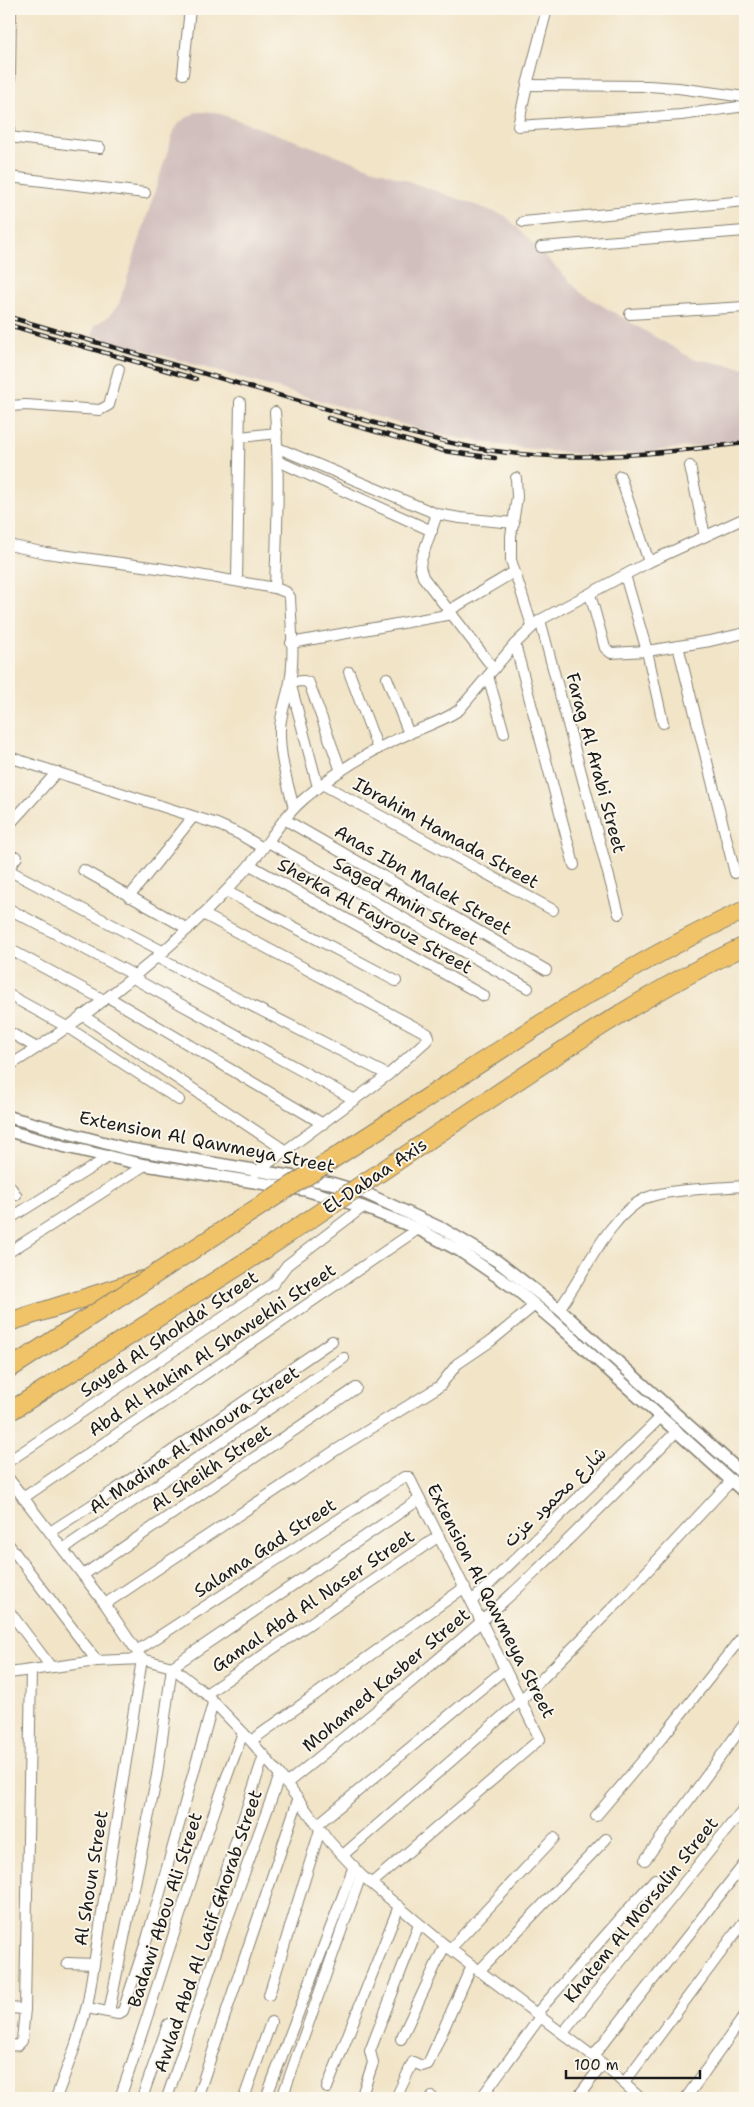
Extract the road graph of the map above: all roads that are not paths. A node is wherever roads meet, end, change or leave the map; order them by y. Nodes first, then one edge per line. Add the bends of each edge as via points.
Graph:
1 (11, 9) edge
2 (190, 9) edge
3 (547, 9) edge
4 (10, 64) edge
5 (183, 74) dead end
6 (527, 85) junction
7 (745, 97) edge
8 (745, 106) edge
9 (10, 107) edge
10 (9, 138) edge
11 (100, 148) dead end
12 (9, 177) edge
13 (145, 193) dead end
14 (745, 201) edge
15 (523, 222) dead end
16 (745, 231) edge
17 (542, 247) dead end
18 (745, 307) edge
19 (630, 314) dead end
20 (119, 369) dead end
21 (240, 402) dead end
22 (9, 406) edge
23 (275, 412) dead end
24 (277, 433) junction
25 (240, 437) junction
26 (278, 448) junction
27 (278, 462) junction
28 (690, 466) dead end
29 (620, 476) dead end
30 (516, 478) dead end
31 (438, 514) junction
32 (745, 518) edge
33 (514, 523) junction
34 (432, 531) junction
35 (705, 536) junction
36 (9, 545) edge
37 (649, 562) junction
38 (514, 572) junction
39 (625, 575) junction
40 (237, 581) junction
41 (275, 588) junction
42 (590, 594) junction
43 (451, 612) junction
44 (536, 623) junction
45 (745, 633) edge
46 (291, 643) junction
47 (516, 644) junction
48 (678, 646) junction
49 (647, 651) junction
50 (348, 672) dead end
51 (491, 673) junction
52 (387, 678) dead end
53 (290, 682) junction
54 (663, 723) dead end
55 (504, 733) dead end
56 (409, 734) junction
57 (378, 749) junction
58 (9, 756) edge
59 (341, 771) junction
60 (57, 772) junction
61 (320, 786) junction
62 (294, 808) junction
63 (193, 817) junction
64 (284, 819) junction
65 (9, 825) edge
66 (265, 845) junction
67 (17, 857) dead end
68 (250, 865) junction
69 (574, 865) dead end
70 (83, 870) dead end
71 (736, 873) dead end
72 (226, 891) junction
73 (129, 897) junction
74 (9, 909) edge
75 (554, 910) dead end
76 (745, 910) edge
77 (203, 914) junction
78 (619, 914) dead end
79 (188, 929) junction
80 (745, 946) edge
81 (9, 949) edge
82 (161, 955) junction
83 (546, 970) dead end
84 (134, 977) junction
85 (396, 980) dead end
86 (528, 988) dead end
87 (9, 995) edge
88 (484, 996) dead end
89 (106, 998) junction
90 (82, 1015) junction
91 (67, 1027) junction
92 (9, 1032) edge
93 (37, 1048) junction
94 (9, 1066) edge
95 (388, 1074) junction
96 (179, 1100) dead end
97 (355, 1100) junction
98 (9, 1117) edge
99 (323, 1124) junction
100 (9, 1130) edge
101 (286, 1151) junction
102 (110, 1156) junction
103 (145, 1166) junction
104 (259, 1170) junction
105 (246, 1180) junction
106 (9, 1185) edge
107 (745, 1186) edge
108 (16, 1195) dead end
109 (363, 1207) junction
110 (9, 1219) edge
111 (418, 1229) junction
112 (9, 1252) edge
113 (147, 1278) junction
114 (535, 1305) junction
115 (559, 1309) junction
116 (9, 1322) edge
117 (332, 1341) dead end
118 (344, 1358) dead end
119 (9, 1369) edge
120 (356, 1388) dead end
121 (9, 1412) edge
122 (662, 1417) junction
123 (678, 1431) junction
124 (9, 1461) edge
125 (745, 1476) edge
126 (410, 1478) joint
127 (9, 1479) edge
128 (732, 1480) junction
129 (745, 1493) edge
130 (24, 1498) junction
131 (420, 1499) junction
132 (50, 1532) junction
133 (439, 1536) junction
134 (9, 1545) edge
135 (63, 1549) junction
136 (83, 1575) junction
137 (465, 1587) junction
138 (472, 1601) junction
139 (105, 1604) junction
140 (9, 1611) edge
141 (481, 1621) junction
142 (745, 1633) edge
143 (140, 1654) junction
144 (97, 1661) junction
145 (51, 1667) junction
146 (172, 1668) junction
147 (505, 1669) junction
148 (31, 1670) junction
149 (9, 1673) edge
150 (206, 1694) junction
151 (521, 1700) junction
152 (213, 1703) junction
153 (745, 1723) edge
154 (247, 1737) junction
155 (264, 1755) junction
156 (283, 1780) junction
157 (298, 1800) junction
158 (745, 1807) edge
159 (596, 1816) dead end
160 (319, 1827) junction
161 (554, 1838) dead end
162 (606, 1839) dead end
163 (343, 1855) junction
164 (644, 1860) dead end
165 (745, 1863) edge
166 (354, 1866) junction
167 (362, 1874) junction
168 (655, 1879) dead end
169 (372, 1884) junction
170 (399, 1906) junction
171 (211, 1918) dead end
172 (745, 1920) edge
173 (419, 1924) junction
174 (447, 1947) junction
175 (66, 1964) dead end
176 (94, 1964) junction
177 (475, 1968) junction
178 (269, 1995) dead end
179 (9, 2008) edge
180 (87, 2008) junction
181 (25, 2009) junction
182 (109, 2012) junction
183 (539, 2015) junction
184 (745, 2015) edge
185 (271, 2022) dead end
186 (168, 2024) dead end
187 (563, 2032) junction
188 (401, 2039) dead end
189 (9, 2046) edge
190 (593, 2056) junction
191 (603, 2064) junction
192 (624, 2083) junction
193 (327, 2088) dead end
194 (56, 2098) edge
195 (120, 2098) edge
196 (142, 2098) edge
197 (167, 2098) edge
198 (197, 2098) edge
199 (244, 2098) edge
200 (266, 2098) edge
201 (282, 2098) edge
202 (362, 2098) edge
203 (396, 2098) edge
204 (481, 2098) edge
205 (577, 2098) edge
206 (640, 2098) edge
207 (686, 2098) edge

1 - 4 street
2 - 5 street
3 - 6 street
4 - 9 street
6 - 7 street via 648,86
6 - 8 street via 518,126 681,115
9 - 10 street
10 - 11 street
12 - 13 street
14 - 15 street
16 - 17 street
18 - 19 street
20 - 22 street via 109,405 100,410
21 - 25 street
23 - 24 street
24 - 25 street
24 - 26 street
25 - 40 street
26 - 27 street
26 - 31 street
27 - 34 street
27 - 41 street
28 - 35 street
29 - 37 street
30 - 33 street, Farag Al Arabi Street
31 - 33 street
31 - 34 street
32 - 35 street
33 - 38 street, Farag Al Arabi Street via 510,548
34 - 43 street via 420,567 423,577
35 - 37 street
36 - 40 street
37 - 39 street
38 - 43 street
38 - 44 street, Farag Al Arabi Street
39 - 42 street
39 - 49 street
40 - 41 street
41 - 46 street via 290,597
42 - 44 street
42 - 49 street via 608,652
43 - 46 street
43 - 51 street
44 - 47 street
44 - 78 street, Farag Al Arabi Street
45 - 48 street
46 - 53 street
47 - 51 street
47 - 69 street
48 - 49 street
48 - 71 street
49 - 54 street
50 - 57 street
51 - 55 street
51 - 56 street via 459,710
52 - 56 street
53 - 59 street via 309,683
53 - 61 street
53 - 62 street via 280,740
56 - 57 street
57 - 59 street
58 - 60 street, Saged Amin Street
59 - 61 street
60 - 63 street, Saged Amin Street
60 - 65 street
61 - 62 street
61 - 75 street, Ibrahim Hamada Street
62 - 64 street
63 - 66 street, Saged Amin Street
63 - 73 street
64 - 66 street
64 - 83 street, Anas Ibn Malek Street
66 - 68 street
66 - 86 street, Saged Amin Street
67 - 82 street via 10,866 12,872
68 - 72 street
68 - 88 street, Sherka Al Fayrouz Street
70 - 73 street
72 - 77 street
72 - 85 street
73 - 79 street
74 - 84 street
76 - 113 highway, El-Dabaa Axis, bridge via 613,980 518,1038
77 - 79 street
77 - 95 street via 425,1031 429,1038
79 - 82 street
80 - 121 highway, El-Dabaa Axis, bridge via 676,980 629,1008 248,1260
81 - 89 street
82 - 84 street
82 - 95 street
84 - 89 street
84 - 97 street
87 - 91 street
89 - 90 street
89 - 99 street
90 - 91 street
90 - 101 street
91 - 93 street
91 - 96 street
92 - 93 street
93 - 94 street
95 - 97 street
97 - 99 street
98 - 104 street, Extension Al Qawmeya Street via 124,1148
99 - 101 street
100 - 102 street, Extension Al Qawmeya Street
101 - 104 street
102 - 103 street, Extension Al Qawmeya Street
102 - 110 street
103 - 105 street, Extension Al Qawmeya Street
103 - 112 street
104 - 105 street
104 - 115 street, Extension Al Qawmeya Street via 331,1183 398,1207 479,1249
105 - 109 street, Extension Al Qawmeya Street via 305,1190
106 - 108 street
107 - 115 street via 656,1194 632,1206 616,1221
109 - 111 street, Extension Al Qawmeya Street
109 - 124 street, Sayed Al Shohda' Street via 288,1265 273,1284
111 - 114 street, Extension Al Qawmeya Street via 480,1264
111 - 130 street, Abd Al Hakim Al Shawekhi Street
113 - 116 highway
113 - 119 highway, El-Dabaa Axis, bridge
114 - 122 street, Extension Al Qawmeya Street
114 - 139 street via 457,1364 440,1386 336,1450
115 - 125 street, Extension Al Qawmeya Street
117 - 132 street
118 - 135 street, Al Madina Al Mnoura Street
120 - 136 street, Al Sheikh Street
122 - 123 street, Extension Al Qawmeya Street
122 - 138 street, شارع محمود عزت
123 - 128 street, Extension Al Qawmeya Street
123 - 141 street, Mohamed Kasber Street via 532,1576
126 - 131 street, Extension Al Qawmeya Street
126 - 143 street, Salama Gad Street via 404,1477
127 - 130 street
128 - 129 street, Extension Al Qawmeya Street
128 - 151 street
130 - 132 street
131 - 133 street, Extension Al Qawmeya Street
131 - 146 street
132 - 135 street
133 - 137 street, Extension Al Qawmeya Street
133 - 150 street, Gamal Abd Al Naser Street
134 - 144 street
135 - 136 street
136 - 139 street
137 - 138 street, Extension Al Qawmeya Street
137 - 154 street
138 - 141 street, Extension Al Qawmeya Street
139 - 143 street
140 - 145 street
141 - 147 street, Extension Al Qawmeya Street
141 - 156 street, Mohamed Kasber Street via 386,1704
142 - 159 street
143 - 144 street
143 - 146 street
143 - 176 street, Al Shoun Street
144 - 145 street
145 - 148 street
146 - 150 street
146 - 182 street via 157,1775
147 - 151 street, Extension Al Qawmeya Street
147 - 160 street
148 - 149 street
148 - 181 street
150 - 152 street
151 - 163 street
151 - 169 street, Extension Al Qawmeya Street via 540,1739
152 - 154 street
152 - 182 street via 152,1921 123,2011 118,2014
153 - 164 street
154 - 155 street
154 - 195 street, Badawi Abou Ali Street via 213,1813
155 - 156 street
155 - 171 street
156 - 157 street
156 - 197 street, Awlad Abd Al Latif Ghorab Street via 222,1934
157 - 160 street
157 - 198 street
158 - 187 street, Khatem Al Morsalin Street
160 - 163 street
160 - 178 street
161 - 174 street
162 - 177 street
163 - 166 street
165 - 190 street
166 - 167 street
166 - 200 street
167 - 169 street
167 - 201 street
168 - 183 street
169 - 170 street
170 - 173 street
170 - 193 street
172 - 192 street
173 - 174 street
173 - 202 street via 370,2051 374,2063
174 - 177 street
174 - 188 street
175 - 176 street
176 - 180 street, Al Shoun Street
177 - 183 street
177 - 203 street via 428,2064 422,2066 413,2062
179 - 181 street
180 - 182 street
180 - 194 street, Al Shoun Street
181 - 189 street via 22,2041
183 - 187 street
183 - 204 street
184 - 207 street
185 - 199 street
186 - 196 street
187 - 190 street
190 - 191 street
191 - 192 street
191 - 205 street
192 - 206 street

